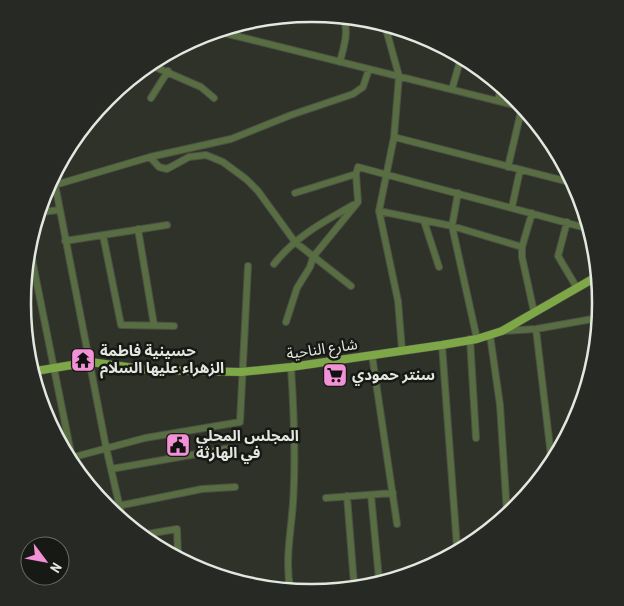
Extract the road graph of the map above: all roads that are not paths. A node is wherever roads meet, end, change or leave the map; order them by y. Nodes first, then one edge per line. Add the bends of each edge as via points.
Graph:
1 (345, 25) edge
2 (387, 33) edge
3 (230, 35) edge
4 (340, 62) junction
5 (459, 64) edge
6 (159, 68) edge
7 (369, 69) junction
8 (168, 72) junction
9 (399, 76) junction
10 (452, 90) junction
11 (500, 94) edge
12 (151, 98) dead end
13 (214, 98) dead end
14 (498, 101) junction
15 (509, 104) edge
16 (520, 115) edge
17 (394, 137) junction
18 (150, 157) junction
19 (508, 167) junction
20 (520, 170) junction
21 (356, 174) junction
22 (387, 174) junction
23 (59, 181) edge
24 (565, 182) edge
25 (56, 190) edge
26 (294, 193) dead end
27 (458, 193) junction
28 (358, 202) junction
29 (512, 208) junction
30 (60, 210) junction
31 (47, 211) edge
32 (379, 211) junction
33 (532, 213) junction
34 (424, 221) junction
35 (567, 222) junction
36 (167, 224) dead end
37 (452, 226) junction
38 (582, 227) edge
39 (138, 229) junction
40 (103, 235) junction
41 (65, 241) junction
42 (295, 242) junction
43 (522, 247) junction
44 (313, 257) junction
45 (274, 264) dead end
46 (248, 266) dead end
47 (439, 267) dead end
48 (34, 268) edge
49 (591, 280) edge
50 (351, 286) dead end
51 (576, 288) junction
52 (534, 312) junction
53 (592, 319) edge
54 (286, 322) dead end
55 (154, 325) junction
56 (174, 326) dead end
57 (536, 329) junction
58 (502, 331) junction
59 (490, 335) junction
60 (473, 339) junction
61 (442, 345) junction
62 (402, 350) junction
63 (372, 355) junction
64 (90, 362) junction
65 (53, 367) junction
66 (291, 367) junction
67 (40, 370) edge
68 (241, 372) junction
69 (476, 438) dead end
70 (69, 443) edge
71 (106, 448) junction
72 (231, 448) dead end
73 (550, 450) edge
74 (77, 456) edge
75 (111, 469) junction
76 (235, 487) dead end
77 (392, 493) junction
78 (371, 494) junction
79 (347, 496) junction
80 (326, 498) dead end
81 (119, 505) joint
82 (506, 505) edge
83 (397, 524) dead end
84 (152, 533) edge
85 (457, 543) edge
86 (178, 549) edge
87 (379, 575) edge
88 (354, 580) edge
89 (289, 582) edge

1 - 4 street
2 - 9 street
3 - 4 street
4 - 7 street
5 - 10 street
6 - 8 street
7 - 9 street
7 - 18 street via 364,87 353,94 231,139
8 - 12 street
8 - 13 street via 200,87
9 - 10 street
9 - 17 street
10 - 14 street
11 - 14 street
14 - 15 street
16 - 19 street
17 - 19 street
17 - 22 street
18 - 23 street
18 - 42 street via 159,167 167,169 189,157 206,155 223,162 258,191
19 - 20 street
20 - 24 street
20 - 29 street
21 - 22 street via 358,167
21 - 26 street
21 - 28 street
22 - 27 street
22 - 32 street
25 - 30 street
27 - 29 street
27 - 37 street
28 - 42 street via 309,230
28 - 44 street
29 - 33 street
30 - 31 street
30 - 41 street
32 - 34 street
32 - 62 street via 398,301
33 - 35 street
33 - 43 street
34 - 37 street
34 - 47 street
35 - 38 street
35 - 51 street via 558,256
36 - 39 street
37 - 43 street
37 - 60 street
39 - 40 street
39 - 55 street
40 - 41 street
40 - 55 street via 121,326
41 - 64 street
42 - 44 street
42 - 45 street
43 - 52 street
44 - 50 street
44 - 54 street via 297,288
46 - 68 street
48 - 65 street
49 - 51 main road, شارع الناحية
51 - 52 main road, شارع الناحية
52 - 58 main road, شارع الناحية
53 - 57 street
55 - 56 street
57 - 58 street
57 - 73 street
58 - 59 main road, شارع الناحية
59 - 60 main road, شارع الناحية
59 - 82 street via 500,405
60 - 61 main road, شارع الناحية
60 - 69 street
61 - 62 main road, شارع الناحية
61 - 85 street
62 - 63 main road, شارع الناحية
63 - 66 main road, شارع الناحية
63 - 77 street
64 - 65 main road, شارع الناحية
64 - 68 main road, شارع الناحية via 150,370
64 - 71 street
65 - 67 main road, شارع الناحية
65 - 70 street
66 - 68 main road, شارع الناحية
66 - 89 street via 294,406
68 - 71 street via 240,422
71 - 74 street
71 - 75 street
72 - 75 street
75 - 81 street
76 - 81 street via 202,489
77 - 78 street
77 - 83 street
78 - 79 street
78 - 87 street
79 - 80 street
79 - 88 street
84 - 86 street via 177,529

